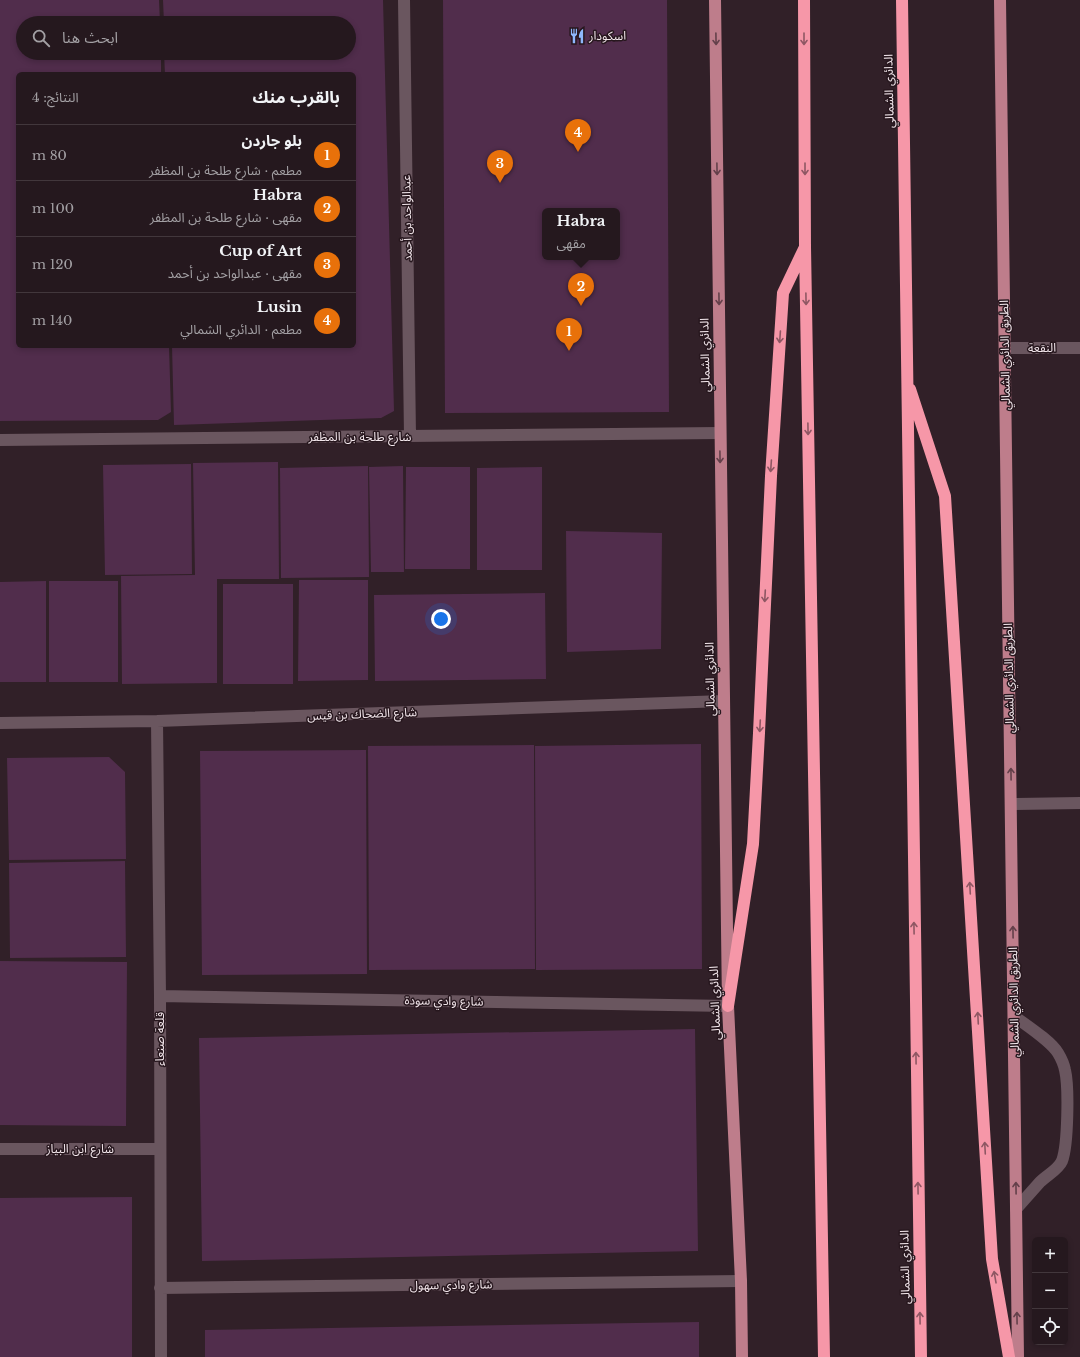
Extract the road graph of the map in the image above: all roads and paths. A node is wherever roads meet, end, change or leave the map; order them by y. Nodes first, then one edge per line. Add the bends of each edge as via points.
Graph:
1 (404, 0) edge
2 (715, 0) edge
3 (804, 0) edge
4 (902, 0) edge
5 (1000, 0) edge
6 (805, 247) junction
7 (1005, 348) junction
8 (1080, 348) edge
9 (906, 378) junction
10 (720, 433) junction
11 (410, 436) junction
12 (0, 440) edge
13 (724, 701) junction
14 (157, 721) junction
15 (0, 723) edge
16 (1080, 803) edge
17 (1011, 804) junction
18 (160, 996) junction
19 (728, 1006) junction
20 (1014, 1016) junction
21 (0, 1148) edge
22 (159, 1149) junction
23 (1016, 1209) junction
24 (741, 1281) junction
25 (160, 1288) junction
26 (161, 1357) edge
27 (742, 1357) edge
28 (824, 1357) edge
29 (920, 1357) edge
30 (1009, 1357) edge
31 (1018, 1357) edge

1 - 11 street, عبدالواحد بن أحمد
2 -> 10 main road, الدائري الشمالي
3 -> 6 highway
4 - 9 highway, الدائري الشمالي
5 - 7 main road, الطريق الدائري الشمالي
6 -> 19 highway via 783,293 752,844
6 -> 28 highway
7 - 8 street, النقعة
17 -> 7 main road, الطريق الدائري الشمالي
29 -> 9 highway, الدائري الشمالي
30 -> 9 highway via 992,1259 945,496
10 - 11 street, شارع طلحة بن المظفر
10 -> 13 main road, الدائري الشمالي
11 - 12 street, شارع طلحة بن المظفر
13 - 14 street, شارع الضحاك بن قيس
13 - 19 main road, الدائري الشمالي
14 - 15 street, شارع الضحاك بن قيس
14 - 18 street, قلعة صنعاء
16 - 17 street
20 -> 17 main road, الطريق الدائري الشمالي
18 - 19 street, شارع وادي سودة
18 - 22 street, قلعة صنعاء
19 - 24 main road, الدائري الشمالي
23 -> 20 main road, الطريق الدائري الشمالي
20 - 23 street via 1058,1052 1065,1068 1067,1120 1065,1150 1061,1162
21 - 22 street, شارع ابن البياز
22 - 25 street, قلعة صنعاء
31 -> 23 main road, الطريق الدائري الشمالي
24 - 25 street, شارع وادي سهول
24 - 27 main road, الدائري الشمالي
25 - 26 street, قلعة صنعاء

